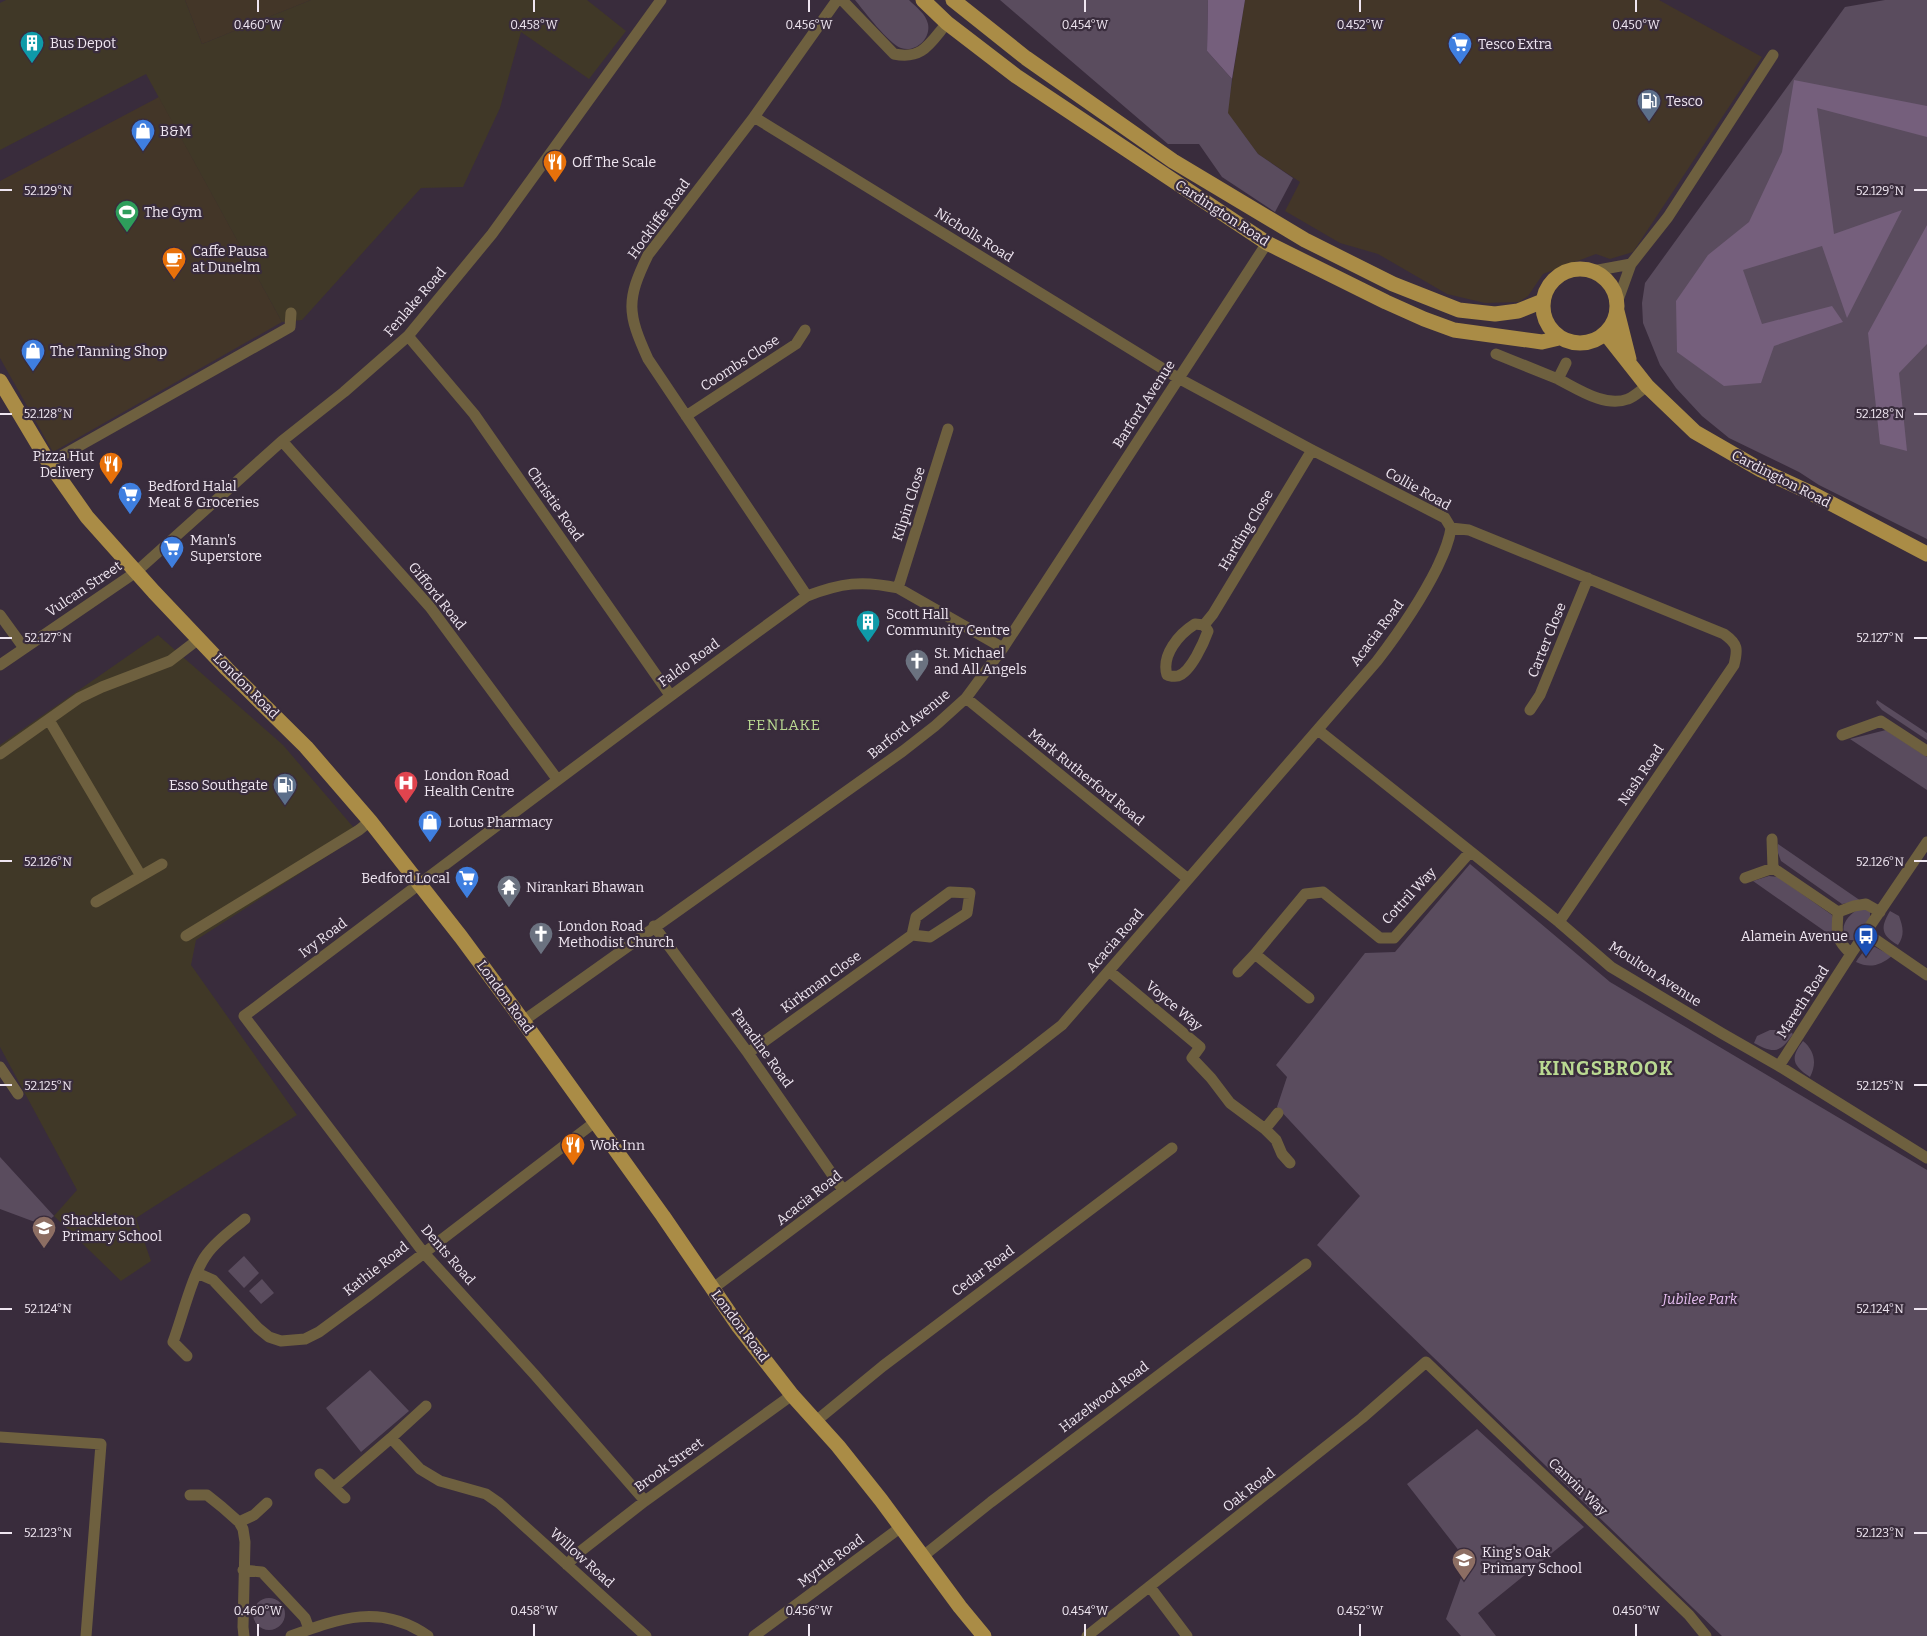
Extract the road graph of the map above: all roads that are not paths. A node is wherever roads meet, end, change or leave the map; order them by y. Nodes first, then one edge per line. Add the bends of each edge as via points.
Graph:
1 (661, 0) edge
2 (838, 0) edge
3 (842, 0) edge
4 (922, 0) edge
5 (953, 0) edge
6 (947, 23) junction
7 (1773, 55) dead end
8 (754, 117) junction
9 (1267, 242) junction
10 (1631, 264) junction
11 (1593, 271) junction
12 (1543, 301) junction
13 (1617, 305) junction
14 (291, 313) dead end
15 (805, 330) dead end
16 (1606, 334) junction
17 (408, 336) junction
18 (1559, 338) junction
19 (1496, 354) dead end
20 (1566, 363) dead end
21 (1631, 366) junction
22 (1178, 378) junction
23 (1558, 379) junction
24 (0, 381) edge
25 (1647, 386) junction
26 (686, 416) junction
27 (948, 429) dead end
28 (282, 441) junction
29 (1312, 450) junction
30 (49, 463) junction
31 (1451, 528) junction
32 (1927, 554) edge
33 (136, 572) junction
34 (1588, 578) junction
35 (898, 588) junction
36 (807, 596) junction
37 (0, 614) edge
38 (1204, 624) junction
39 (200, 638) junction
40 (1734, 641) joint
41 (24, 648) junction
42 (1003, 648) junction
43 (0, 665) edge
44 (670, 695) junction
45 (966, 698) junction
46 (1530, 710) dead end
47 (49, 720) junction
48 (1318, 730) junction
49 (1842, 735) dead end
50 (1927, 751) edge
51 (0, 754) edge
52 (557, 779) junction
53 (370, 821) junction
54 (1772, 839) dead end
55 (1927, 842) edge
56 (1470, 852) junction
57 (162, 864) dead end
58 (1773, 868) junction
59 (141, 876) junction
60 (1745, 878) dead end
61 (1188, 879) junction
62 (419, 885) junction
63 (96, 902) dead end
64 (1838, 912) junction
65 (1880, 912) junction
66 (1559, 922) junction
67 (654, 926) junction
68 (1866, 933) junction
69 (912, 935) junction
70 (186, 936) dead end
71 (1255, 954) junction
72 (1851, 954) junction
73 (1109, 971) junction
74 (1238, 972) dead end
75 (1927, 975) edge
76 (1309, 998) dead end
77 (244, 1016) joint
78 (523, 1021) junction
79 (748, 1053) junction
80 (1780, 1066) junction
81 (1, 1070) edge
82 (18, 1094) dead end
83 (1278, 1113) dead end
84 (595, 1122) junction
85 (1265, 1129) junction
86 (1172, 1148) dead end
87 (1927, 1158) edge
88 (1290, 1163) dead end
89 (843, 1190) junction
90 (244, 1219) dead end
91 (423, 1252) junction
92 (1306, 1264) dead end
93 (198, 1273) junction
94 (712, 1289) junction
95 (187, 1356) dead end
96 (1426, 1362) joint
97 (792, 1394) junction
98 (426, 1406) dead end
99 (816, 1421) junction
100 (0, 1437) edge
101 (391, 1438) junction
102 (320, 1474) dead end
103 (334, 1487) junction
104 (190, 1496) dead end
105 (345, 1498) dead end
106 (645, 1501) junction
107 (267, 1503) dead end
108 (239, 1522) junction
109 (901, 1527) junction
110 (922, 1557) junction
111 (567, 1565) junction
112 (243, 1570) junction
113 (1150, 1587) junction
114 (309, 1629) junction
115 (86, 1636) edge
116 (244, 1636) edge
117 (291, 1636) edge
118 (428, 1636) edge
119 (646, 1636) edge
120 (754, 1636) edge
121 (984, 1636) edge
122 (1086, 1636) edge
123 (1187, 1636) edge
124 (1706, 1636) edge

1 - 17 street, Fenlake Road via 492,234
2 - 8 street, Hockliffe Road
3 - 6 street via 894,54 917,54 927,48
4 - 6 main road, Cardington Road
5 - 12 main road, Cardington Road via 1026,58 1173,161 1305,240 1393,284 1459,310 1495,314 1518,311
6 - 9 main road, Cardington Road via 1024,81
7 - 10 street via 1668,216
8 - 22 street, Nicholls Road
8 - 26 street, Hockliffe Road via 648,255 636,280 631,308 634,328 648,359
9 - 18 main road, Cardington Road via 1393,306 1454,330 1542,342
9 - 22 street, Barford Avenue
10 - 11 street
10 - 13 street
11 - 12 main road via 1575,269 1554,278
11 - 13 main road via 1610,283
12 - 18 main road via 1549,329
13 - 16 main road via 1615,322
13 - 21 main road, Cardington Road
14 - 30 street via 290,327
15 - 26 street, Coombs Close via 796,344
16 - 18 main road via 1592,342 1576,344
16 - 21 main road, Cardington Road
17 - 28 street, Fenlake Road
17 - 44 street, Christie Road via 474,414
19 - 23 street
20 - 23 street
21 - 25 main road, Cardington Road
22 - 29 street, Collie Road
22 - 42 street, Barford Avenue
23 - 25 street via 1614,403 1630,399
24 - 30 main road, London Road
25 - 32 main road, Cardington Road via 1695,432 1761,470 1812,493
26 - 36 street, Hockliffe Road
27 - 35 street, Kilpin Close
28 - 33 street, Fenlake Road
28 - 52 street, Gifford Road via 430,607
29 - 31 street, Collie Road via 1444,518
29 - 38 street, Harding Close
30 - 33 main road, London Road via 87,517
31 - 34 street, Collie Road via 1469,530
31 - 48 street, Acacia Road via 1450,541 1407,622
33 - 39 main road, London Road
33 - 41 street, Vulcan Street
34 - 40 street, Collie Road
34 - 46 street, Carter Close via 1540,695
35 - 36 street, Faldo Road via 856,583 832,586
35 - 42 street, Faldo Road
36 - 44 street, Faldo Road
37 - 41 street
38 - 38 street, Harding Close via 1208,630 1204,643 1185,673 1176,677 1167,675 1164,666 1167,656 1183,632 1195,624
39 - 47 street via 177,658 79,698
39 - 53 main road, London Road via 306,747
40 - 66 street, Nash Road via 1738,652 1734,665
41 - 43 street, Vulcan Street
42 - 45 street, Barford Avenue
44 - 52 street, Faldo Road
45 - 61 street, Mark Rutherford Road
45 - 67 street, Barford Avenue via 903,751
47 - 51 street
47 - 59 street
48 - 56 street, Moulton Avenue
48 - 61 street, Acacia Road
49 - 50 street via 1881,721
52 - 62 street, Faldo Road
53 - 62 main road, London Road
53 - 70 street
54 - 58 street
55 - 65 street, Mareth Road
56 - 66 street, Moulton Avenue
56 - 71 street, Cottril Way via 1394,938 1380,938 1323,892 1305,894
57 - 59 street
58 - 60 street
58 - 64 street
59 - 63 street
61 - 73 street, Acacia Road
62 - 77 street, Ivy Road
62 - 78 main road, London Road
64 - 65 street via 1866,904
64 - 72 street via 1839,942
65 - 68 street, Mareth Road
66 - 80 street, Moulton Avenue via 1612,967
67 - 78 street, Barford Avenue
67 - 79 street, Paradine Road
68 - 72 street, Mareth Road
68 - 75 street
69 - 69 street via 916,916 950,892 970,893 967,912 930,937
69 - 79 street, Kirkman Close
71 - 74 street, Cottril Way
71 - 76 street
72 - 80 street, Mareth Road
73 - 85 street, Voyce Way via 1200,1047 1192,1058 1230,1103
73 - 89 street, Acacia Road via 1062,1025
77 - 91 street, Dents Road
78 - 84 main road, London Road
79 - 89 street, Paradine Road
80 - 87 street, Moulton Avenue
81 - 82 street
83 - 85 street
84 - 91 street, Kathie Road
84 - 94 main road, London Road
85 - 88 street, Voyce Way
86 - 99 street, Cedar Road via 883,1366
89 - 94 street, Acacia Road
90 - 93 street via 214,1245
91 - 93 street, Kathie Road via 318,1332 295,1341 269,1337 213,1280
91 - 106 street, Dents Road
92 - 110 street, Hazelwood Road
93 - 95 street via 174,1342
94 - 97 main road, London Road
96 - 113 street, Oak Road via 1362,1418
96 - 124 street, Canvin Way via 1682,1608
97 - 99 main road, London Road
97 - 106 street, Brook Street
98 - 101 street
99 - 109 main road, London Road
100 - 115 street via 101,1444
101 - 103 street
101 - 111 street, Willow Road via 420,1469 440,1481 486,1494
102 - 103 street
103 - 105 street
104 - 108 street via 206,1496
106 - 111 street, Brook Street
107 - 108 street via 254,1515
108 - 112 street via 245,1542
109 - 110 main road, London Road
109 - 120 street, Myrtle Road
110 - 121 main road, London Road
111 - 119 street, Willow Road
112 - 114 street via 262,1572 305,1618
112 - 116 street
113 - 122 street, Oak Road
113 - 123 street
114 - 117 street
114 - 118 street via 368,1615 417,1628

